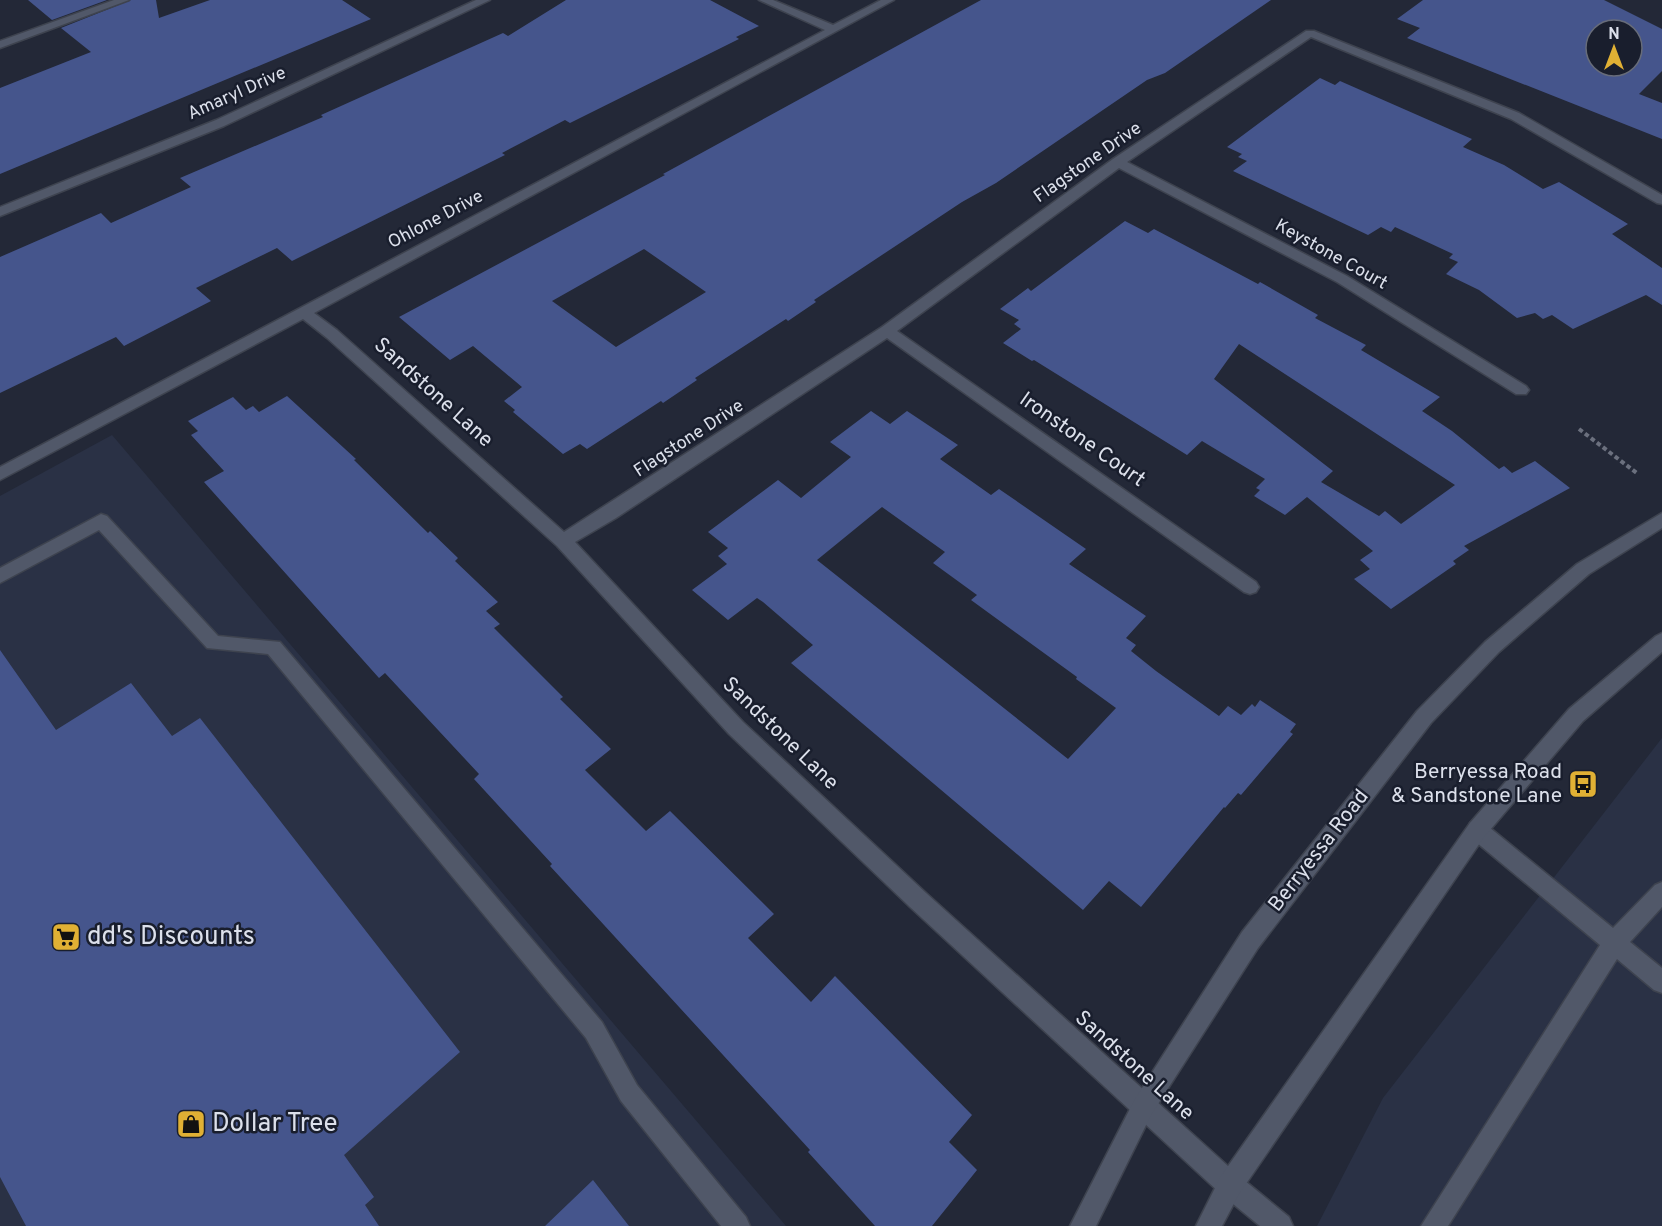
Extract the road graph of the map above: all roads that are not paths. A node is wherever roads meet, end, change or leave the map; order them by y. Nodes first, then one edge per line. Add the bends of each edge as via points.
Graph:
1 (124, 0) edge
2 (484, 0) edge
3 (764, 0) edge
4 (889, 0) edge
5 (833, 29) junction
6 (0, 45) edge
7 (1118, 162) junction
8 (1662, 200) edge
9 (0, 212) edge
10 (303, 312) junction
11 (887, 331) junction
12 (1521, 390) dead end
13 (0, 474) edge
14 (1662, 520) edge
15 (563, 541) junction
16 (0, 576) edge
17 (1250, 587) dead end
18 (1662, 641) edge
19 (1477, 830) junction
20 (1662, 892) edge
21 (1615, 942) junction
22 (1662, 982) edge
23 (1143, 1107) junction
24 (1230, 1185) junction
25 (737, 1226) edge
26 (1083, 1226) edge
27 (1209, 1226) edge
28 (1281, 1226) edge
29 (1434, 1226) edge

1 - 6 street
2 - 9 street, Amaryl Drive via 220,123
3 - 5 street
4 - 5 street, Ohlone Drive
5 - 10 street, Ohlone Drive
7 - 8 street, Flagstone Drive via 1310,33 1515,116
7 - 11 street, Flagstone Drive
7 - 12 street, Keystone Court via 1342,279
10 - 13 street, Ohlone Drive
10 - 15 street, Sandstone Lane
11 - 15 street, Flagstone Drive
11 - 17 street, Ironstone Court
14 - 23 street, Berryessa Road via 1583,569 1491,647 1424,717 1250,940
15 - 23 street, Sandstone Lane via 736,728
16 - 25 street via 100,521 213,643 273,647 594,1030 629,1093
18 - 19 street via 1576,715
19 - 21 street
19 - 24 street
20 - 21 street
21 - 22 street
21 - 29 street
23 - 24 street, Sandstone Lane
23 - 26 street, Berryessa Road
24 - 27 street
24 - 28 street, Sandstone Lane

